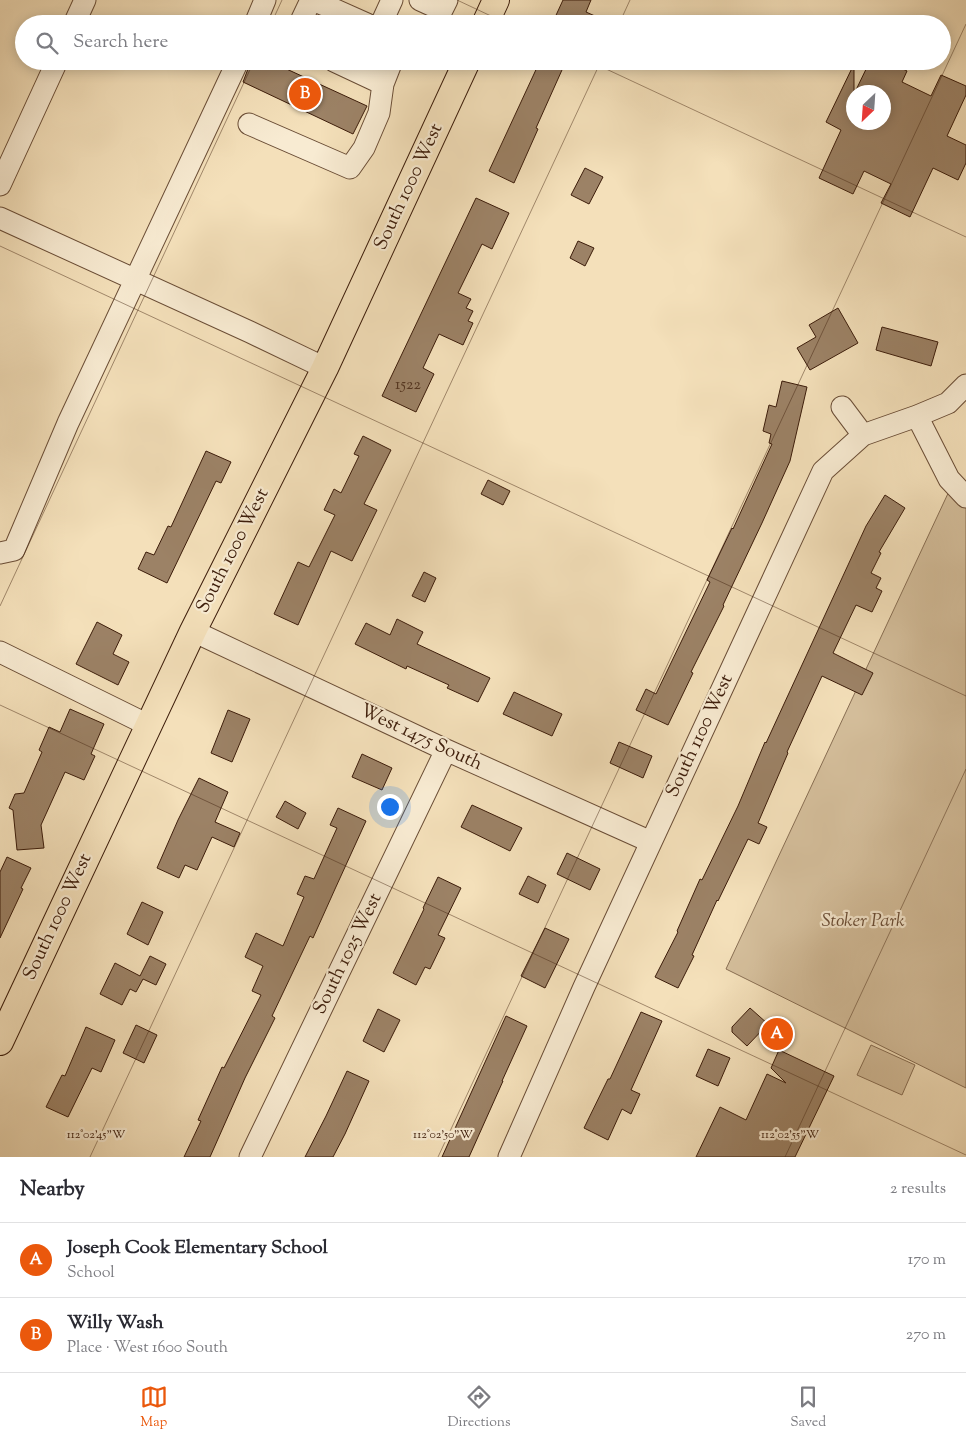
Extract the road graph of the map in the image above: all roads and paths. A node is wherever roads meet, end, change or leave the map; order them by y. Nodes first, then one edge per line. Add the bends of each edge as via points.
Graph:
1 (85, 0) edge
2 (266, 0) edge
3 (312, 0) edge
4 (392, 0) edge
5 (420, 0) edge
6 (447, 0) edge
7 (496, 0) edge
8 (78, 15) edge
9 (259, 15) edge
10 (304, 15) edge
11 (346, 15) edge
12 (385, 15) edge
13 (488, 15) edge
14 (53, 70) edge
15 (234, 70) edge
16 (353, 70) edge
17 (388, 70) edge
18 (458, 70) edge
19 (383, 84) junction
20 (249, 124) dead end
21 (0, 185) edge
22 (0, 218) edge
23 (135, 280) junction
24 (325, 368) junction
25 (966, 386) edge
26 (842, 407) dead end
27 (918, 416) junction
28 (863, 435) junction
29 (966, 497) edge
30 (0, 553) edge
31 (193, 631) junction
32 (0, 652) edge
33 (148, 725) junction
34 (446, 750) junction
35 (651, 842) junction
36 (0, 1042) edge
37 (250, 1157) edge
38 (509, 1157) edge

1 - 8 street
2 - 9 street
3 - 10 street
3 - 11 street
4 - 12 street
5 - 6 street via 442,10
7 - 13 main road
14 - 21 street
15 - 23 street
16 - 19 street
17 - 19 street
18 - 24 main road, South 1000 West
19 - 20 street via 379,113 364,148 350,168
22 - 23 street
23 - 24 street
23 - 30 street via 68,423 14,550
24 - 31 main road, South 1000 West
25 - 27 street, South 1100 West via 948,403
26 - 28 street
27 - 28 street, South 1100 West
27 - 29 street via 949,479
28 - 35 street, South 1100 West via 824,471
31 - 33 main road, South 1000 West
31 - 34 street, West 1475 South
32 - 33 street
33 - 36 main road, South 1000 West
34 - 35 street, West 1475 South
34 - 37 street, South 1025 West
35 - 38 street, South 1100 West

